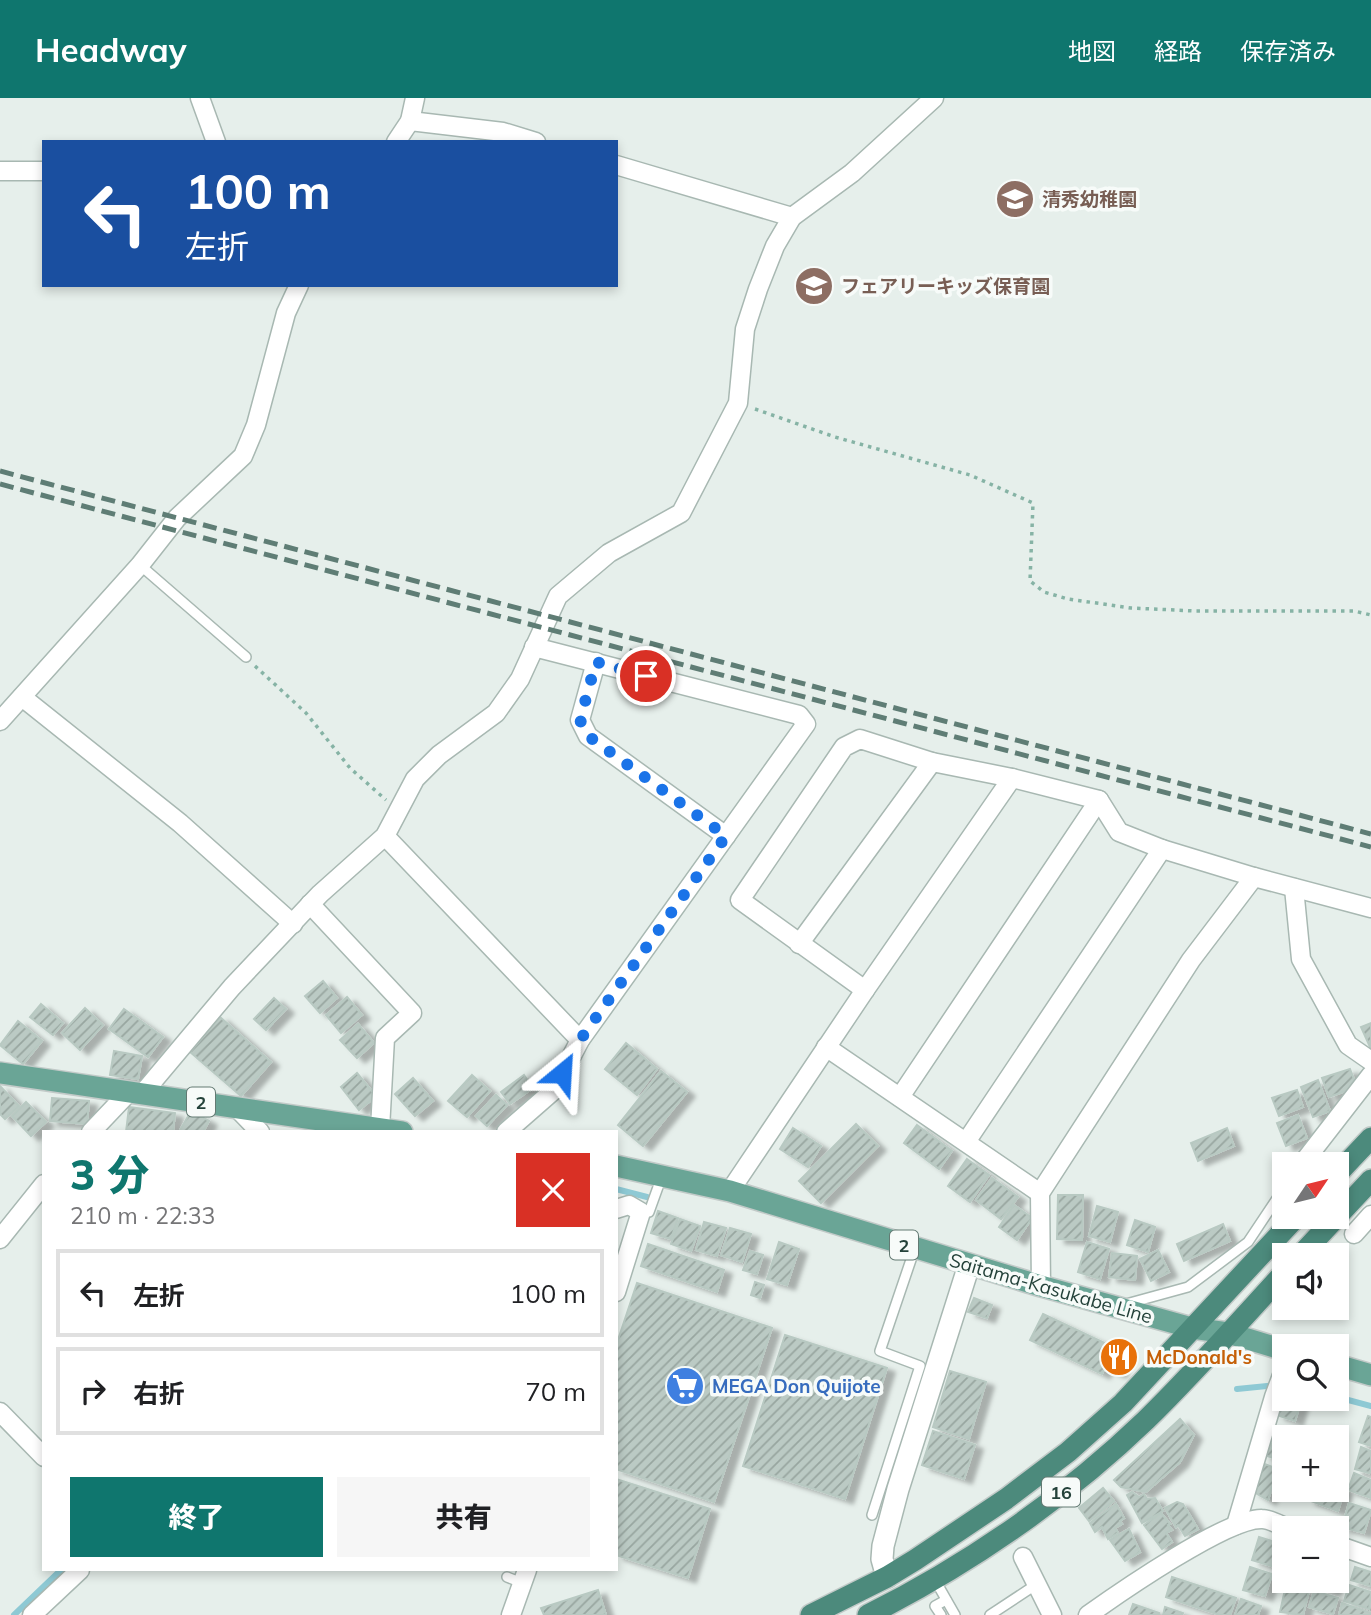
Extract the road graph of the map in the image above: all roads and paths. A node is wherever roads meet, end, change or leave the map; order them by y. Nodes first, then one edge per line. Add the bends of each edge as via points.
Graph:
1 (200, 98) edge
2 (415, 98) edge
3 (934, 98) edge
4 (410, 121) junction
5 (215, 140) edge
6 (397, 140) edge
7 (529, 140) edge
8 (618, 166) edge
9 (0, 171) edge
10 (42, 171) edge
11 (792, 217) junction
12 (298, 287) edge
13 (738, 403) junction
14 (140, 565) junction
15 (1371, 615) edge
16 (534, 646) junction
17 (246, 657) joint
18 (596, 662) junction
19 (22, 697) junction
20 (0, 721) edge
21 (932, 762) junction
22 (1012, 778) junction
23 (1098, 800) junction
24 (399, 811) junction
25 (385, 836) junction
26 (726, 836) junction
27 (1162, 849) junction
28 (1254, 877) junction
29 (1294, 888) junction
30 (310, 904) junction
31 (1371, 908) edge
32 (293, 924) junction
33 (799, 944) junction
34 (865, 990) junction
35 (580, 1040) junction
36 (826, 1047) junction
37 (1371, 1061) edge
38 (0, 1073) edge
39 (1371, 1075) edge
40 (136, 1092) junction
41 (900, 1097) junction
42 (236, 1107) junction
43 (380, 1129) junction
44 (93, 1130) edge
45 (258, 1130) edge
46 (387, 1130) edge
47 (508, 1130) edge
48 (1371, 1138) edge
49 (966, 1142) junction
50 (1310, 1152) edge
51 (1349, 1161) edge
52 (618, 1166) edge
53 (662, 1176) junction
54 (1371, 1180) edge
55 (42, 1186) edge
56 (730, 1191) junction
57 (1040, 1193) junction
58 (1272, 1206) edge
59 (618, 1208) edge
60 (641, 1212) junction
61 (1371, 1215) edge
62 (1285, 1229) edge
63 (1354, 1234) dead end
64 (0, 1239) edge
65 (1312, 1243) edge
66 (913, 1254) junction
67 (969, 1265) junction
68 (618, 1286) edge
69 (1041, 1286) junction
70 (1272, 1286) edge
71 (1116, 1307) junction
72 (1192, 1328) junction
73 (1228, 1333) junction
74 (1272, 1346) edge
75 (1349, 1369) edge
76 (1371, 1375) edge
77 (1272, 1405) edge
78 (0, 1412) edge
79 (42, 1455) edge
80 (889, 1487) junction
81 (872, 1515) dead end
82 (1272, 1523) edge
83 (1236, 1525) junction
84 (1349, 1549) edge
85 (1371, 1557) edge
86 (1023, 1558) dead end
87 (79, 1571) edge
88 (519, 1576) edge
89 (887, 1577) junction
90 (934, 1579) junction
91 (1037, 1584) junction
92 (946, 1600) junction
93 (32, 1615) edge
94 (511, 1615) edge
95 (811, 1615) edge
96 (868, 1615) edge
97 (940, 1615) edge
98 (955, 1615) edge
99 (990, 1615) edge
100 (1052, 1615) edge
101 (1088, 1615) edge

1 - 5 street
2 - 4 street
3 - 11 street via 852,173
4 - 6 street
4 - 7 street via 503,132
8 - 11 street
9 - 10 street
11 - 13 street via 775,246 745,329
12 - 14 street via 243,456 177,518
13 - 15 path via 835,437 970,475 1033,503 1030,581 1044,592 1131,608 1354,611
13 - 16 street via 681,513 609,553 558,596
14 - 17 lane
14 - 19 street
16 - 18 street
16 - 24 street via 520,680 496,713 415,779
17 - 24 path via 306,713 350,768
18 - 26 street via 580,720 588,736
18 - 26 street via 799,715 806,724
19 - 20 street
19 - 32 street via 180,822
21 - 22 street
21 - 33 street
21 - 33 street via 860,739 844,747 740,900
22 - 23 street
22 - 34 street
23 - 27 street via 1119,832
23 - 41 street
24 - 25 street
25 - 30 street
25 - 35 street
26 - 35 street
27 - 28 street
27 - 49 street
28 - 29 street
28 - 57 street via 1191,960
29 - 31 street
29 - 37 street via 1301,959 1348,1045
30 - 32 street
30 - 43 street via 412,1013 385,1038
32 - 40 street
33 - 34 street
34 - 36 street
35 - 47 street via 554,1090
36 - 41 street
36 - 56 street
38 - 40 main road, 2
39 - 50 street
40 - 42 main road, 2
40 - 44 street
41 - 49 street
42 - 43 main road, 2
42 - 45 street
43 - 46 main road, 2
48 - 51 highway
49 - 57 street
52 - 53 main road, Saitama-Kasukabe Line / 2
53 - 56 main road, Saitama-Kasukabe Line / 2
53 - 60 lane via 649,1212
54 - 65 highway
55 - 64 street
56 - 66 main road, Saitama-Kasukabe Line / 2
57 - 69 street
58 - 71 lane via 1248,1242 1188,1287
59 - 60 street via 629,1205
60 - 68 street
61 - 63 street
62 - 72 highway, 16
66 - 67 main road, Saitama-Kasukabe Line / 2
66 - 80 lane via 880,1351 920,1366
67 - 69 main road, Saitama-Kasukabe Line / 2
67 - 80 street
69 - 71 main road, Saitama-Kasukabe Line / 2
70 - 73 highway, 16
71 - 72 main road, Saitama-Kasukabe Line / 2
72 - 73 main road, Saitama-Kasukabe Line / 2
72 - 89 highway, 16 via 1123,1403 1068,1452 964,1529
73 - 74 main road, Saitama-Kasukabe Line / 2
73 - 90 highway, 16 via 1145,1420 1084,1474
75 - 76 main road
77 - 83 street
78 - 79 street
80 - 81 lane
80 - 89 street via 882,1559
82 - 83 street via 1262,1519
83 - 101 street via 1140,1578
84 - 85 street
86 - 91 street
87 - 93 street
88 - 94 street
89 - 95 highway, 16
90 - 92 lane
90 - 96 highway, 16
91 - 99 lane
91 - 100 street
92 - 97 lane via 935,1606
92 - 98 lane

